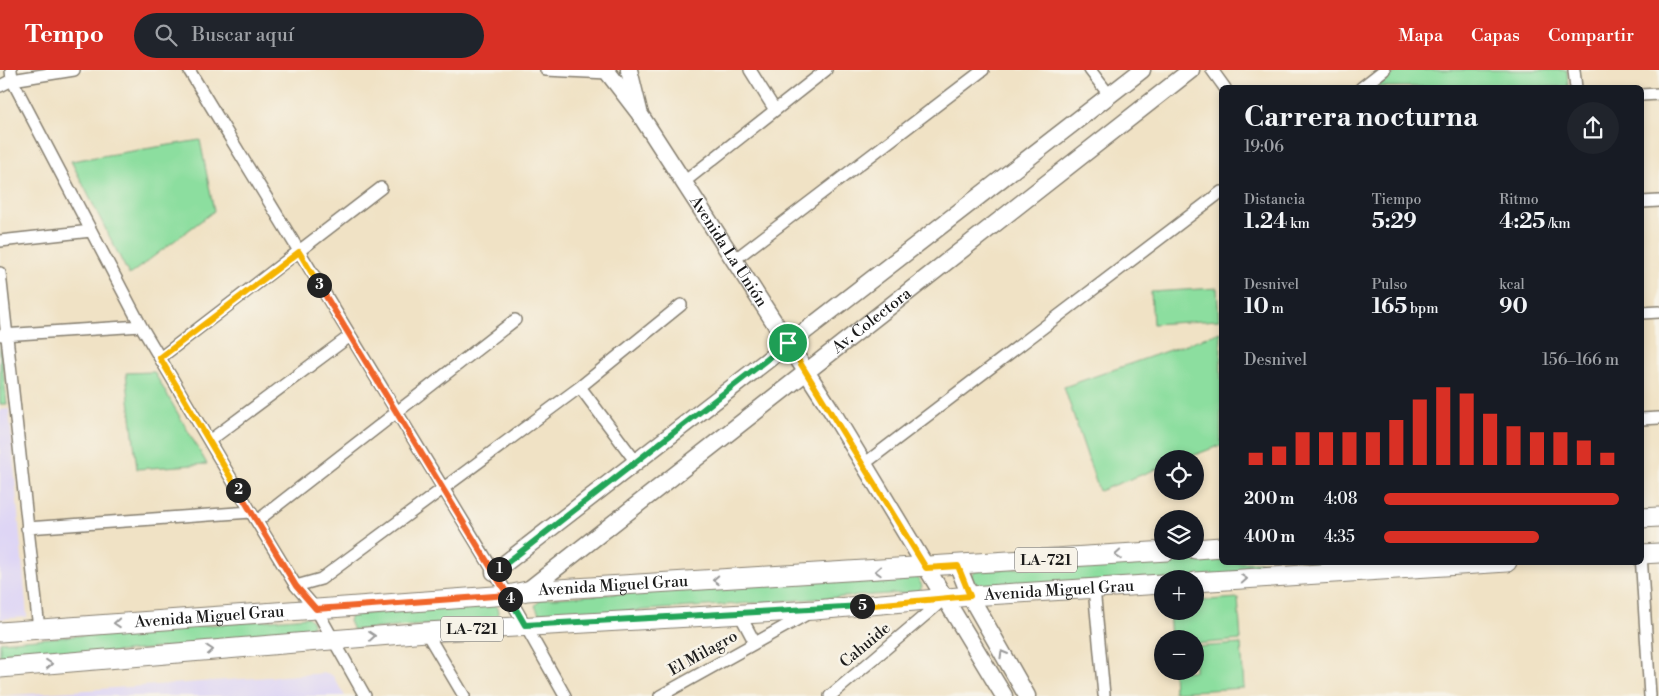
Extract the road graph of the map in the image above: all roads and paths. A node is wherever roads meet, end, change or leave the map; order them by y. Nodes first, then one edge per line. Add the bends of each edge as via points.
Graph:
1 (74, 70) edge
2 (188, 70) edge
3 (546, 70) edge
4 (629, 70) edge
5 (750, 70) edge
6 (826, 70) edge
7 (983, 70) edge
8 (1090, 70) edge
9 (1142, 70) edge
10 (1191, 70) edge
11 (1212, 70) edge
12 (1384, 70) edge
13 (1574, 70) edge
14 (607, 71) edge
15 (11, 75) edge
16 (1223, 85) edge
17 (1365, 85) edge
18 (1576, 85) edge
19 (0, 86) edge
20 (1659, 94) edge
21 (1644, 95) edge
22 (1110, 96) junction
23 (774, 110) junction
24 (639, 113) junction
25 (684, 182) junction
26 (381, 188) dead end
27 (1219, 194) edge
28 (1659, 201) edge
29 (1644, 202) edge
30 (91, 231) junction
31 (0, 241) edge
32 (299, 252) junction
33 (734, 260) junction
34 (0, 273) edge
35 (681, 305) dead end
36 (1659, 312) edge
37 (1644, 313) edge
38 (515, 320) dead end
39 (141, 326) junction
40 (4, 335) edge
41 (350, 336) junction
42 (788, 343) junction
43 (160, 358) junction
44 (807, 373) junction
45 (580, 387) junction
46 (397, 412) junction
47 (1659, 418) edge
48 (1644, 419) edge
49 (209, 441) junction
50 (636, 462) junction
51 (864, 464) junction
52 (443, 489) junction
53 (254, 516) junction
54 (1659, 517) edge
55 (1644, 518) edge
56 (28, 528) junction
57 (1219, 547) edge
58 (1204, 548) edge
59 (1154, 552) edge
60 (1659, 553) edge
61 (1644, 554) edge
62 (1460, 565) edge
63 (1642, 565) edge
64 (958, 566) junction
65 (926, 568) junction
66 (494, 572) junction
67 (1204, 581) edge
68 (1154, 584) edge
69 (296, 586) junction
70 (1094, 588) junction
71 (527, 591) junction
72 (508, 595) junction
73 (970, 596) junction
74 (945, 598) junction
75 (316, 609) junction
76 (815, 610) junction
77 (739, 612) junction
78 (525, 625) junction
79 (39, 629) junction
80 (0, 632) edge
81 (426, 632) junction
82 (334, 640) junction
83 (755, 643) junction
84 (0, 668) edge
85 (1022, 694) edge
86 (1104, 695) dead end
87 (365, 696) edge
88 (464, 696) edge
89 (565, 696) edge
90 (660, 696) edge
91 (830, 696) edge
92 (1004, 696) edge
93 (1650, 696) edge

1 - 15 street
2 - 32 street
3 - 14 street
4 - 24 street, Avenida La Unión
5 - 23 street
6 - 23 street
7 - 33 street
8 - 22 street
9 - 22 street, Av. Colectora
10 - 44 street, Av. Colectora
11 - 16 street
12 - 17 street
13 - 18 street
14 - 24 street, Avenida La Unión
15 - 19 street
15 - 30 street
20 - 21 street
22 - 42 street, Av. Colectora
23 - 25 street
24 - 25 street, Avenida La Unión
25 - 33 street, Avenida La Unión
26 - 32 street
27 - 51 street
28 - 29 street
30 - 31 street
30 - 39 street
32 - 41 street
32 - 43 street
33 - 42 street, Avenida La Unión
34 - 40 street
35 - 45 street
36 - 37 street
38 - 46 street
39 - 40 street
39 - 43 street
40 - 56 street
41 - 46 street
41 - 49 street
42 - 44 street, Avenida La Unión
42 - 50 street, Av. Colectora
43 - 49 street
44 - 51 street, Avenida La Unión
44 - 71 street, Av. Colectora
45 - 50 street
45 - 52 street
46 - 52 street
46 - 53 street
47 - 48 street
49 - 53 street
50 - 66 street, Av. Colectora
51 - 65 street, Avenida La Unión
52 - 66 street
52 - 69 street via 320,579
53 - 56 street
53 - 69 street
54 - 55 main road
56 - 79 street
57 - 58 main road
59 -> 64 main road, Avenida Miguel Grau / LA-721
60 - 61 main road
67 -> 62 main road
63 - 93 street
64 - 65 main road, Avenida Miguel Grau / LA-721
64 - 73 street
65 -> 71 main road, Avenida Miguel Grau / LA-721
65 - 74 street, Avenida La Unión
66 - 72 street
68 - 70 main road, Avenida Miguel Grau / LA-721
69 - 75 street
70 - 73 main road, Avenida Miguel Grau / LA-721
70 - 86 street
71 - 72 main road, Avenida Miguel Grau / LA-721
72 - 75 main road, Avenida Miguel Grau / LA-721
72 - 78 street
73 - 74 main road, Avenida Miguel Grau / LA-721
85 -> 73 street
74 - 76 main road, Avenida Miguel Grau / LA-721
74 - 91 street, Cahuide
74 - 92 street, Avenida La Unión
75 -> 79 main road, Avenida Miguel Grau / LA-721
75 - 82 street
76 - 77 main road, Avenida Miguel Grau / LA-721
76 - 83 street, El Milagro
77 - 78 main road, Avenida Miguel Grau / LA-721
77 - 83 street
78 - 81 main road, Avenida Miguel Grau / LA-721
78 - 89 street
79 - 80 main road, Avenida Miguel Grau / LA-721
82 -> 81 main road, Avenida Miguel Grau / LA-721
81 - 88 street
84 -> 82 main road, Avenida Miguel Grau / LA-721
82 - 87 street
83 - 90 street, El Milagro

